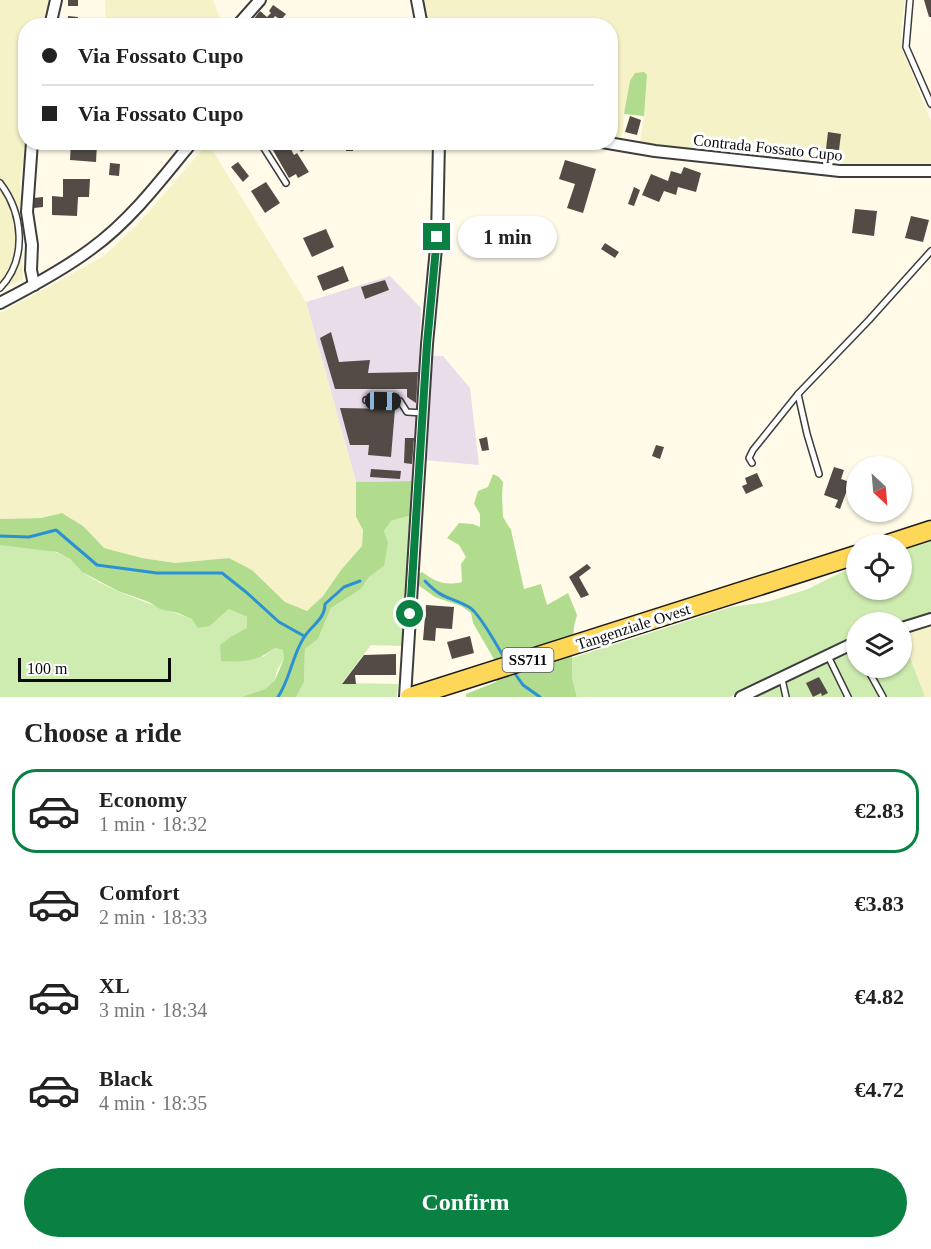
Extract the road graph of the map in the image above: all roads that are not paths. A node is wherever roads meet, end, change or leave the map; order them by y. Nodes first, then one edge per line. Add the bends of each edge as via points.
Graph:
1 (56, 0) edge
2 (260, 0) edge
3 (417, 0) edge
4 (910, 0) edge
5 (52, 18) edge
6 (244, 18) edge
7 (420, 18) edge
8 (931, 104) edge
9 (618, 145) edge
10 (31, 150) edge
11 (186, 150) edge
12 (265, 150) edge
13 (440, 150) edge
14 (931, 171) edge
15 (0, 183) edge
16 (286, 183) dead end
17 (931, 251) edge
18 (34, 285) junction
19 (0, 288) edge
20 (0, 303) edge
21 (798, 394) junction
22 (366, 400) dead end
23 (423, 413) junction
24 (752, 463) dead end
25 (819, 474) dead end
26 (931, 530) edge
27 (912, 536) edge
28 (846, 558) edge
29 (931, 619) edge
30 (912, 625) edge
31 (846, 648) edge
32 (828, 656) junction
33 (873, 678) edge
34 (782, 679) junction
35 (407, 697) edge
36 (741, 697) edge
37 (786, 697) edge
38 (848, 697) edge
39 (883, 697) edge

1 - 5 street
2 - 6 street
3 - 7 street
4 - 8 lane via 906,47
9 - 14 street, Contrada Fossato Cupo via 840,171
10 - 18 street via 27,213
11 - 18 street via 145,200 92,249
12 - 16 lane
13 - 23 street
15 - 19 lane via 13,207 20,236 15,263
17 - 21 lane
18 - 20 street
21 - 24 lane via 753,450 749,459
21 - 25 lane
22 - 23 lane via 400,401 407,412
23 - 35 street
26 - 27 main road
28 - 35 main road, Tangenziale Ovest / SS711
29 - 30 street
31 - 32 street
32 - 34 street
32 - 38 lane
33 - 39 lane
34 - 36 street
34 - 37 lane

